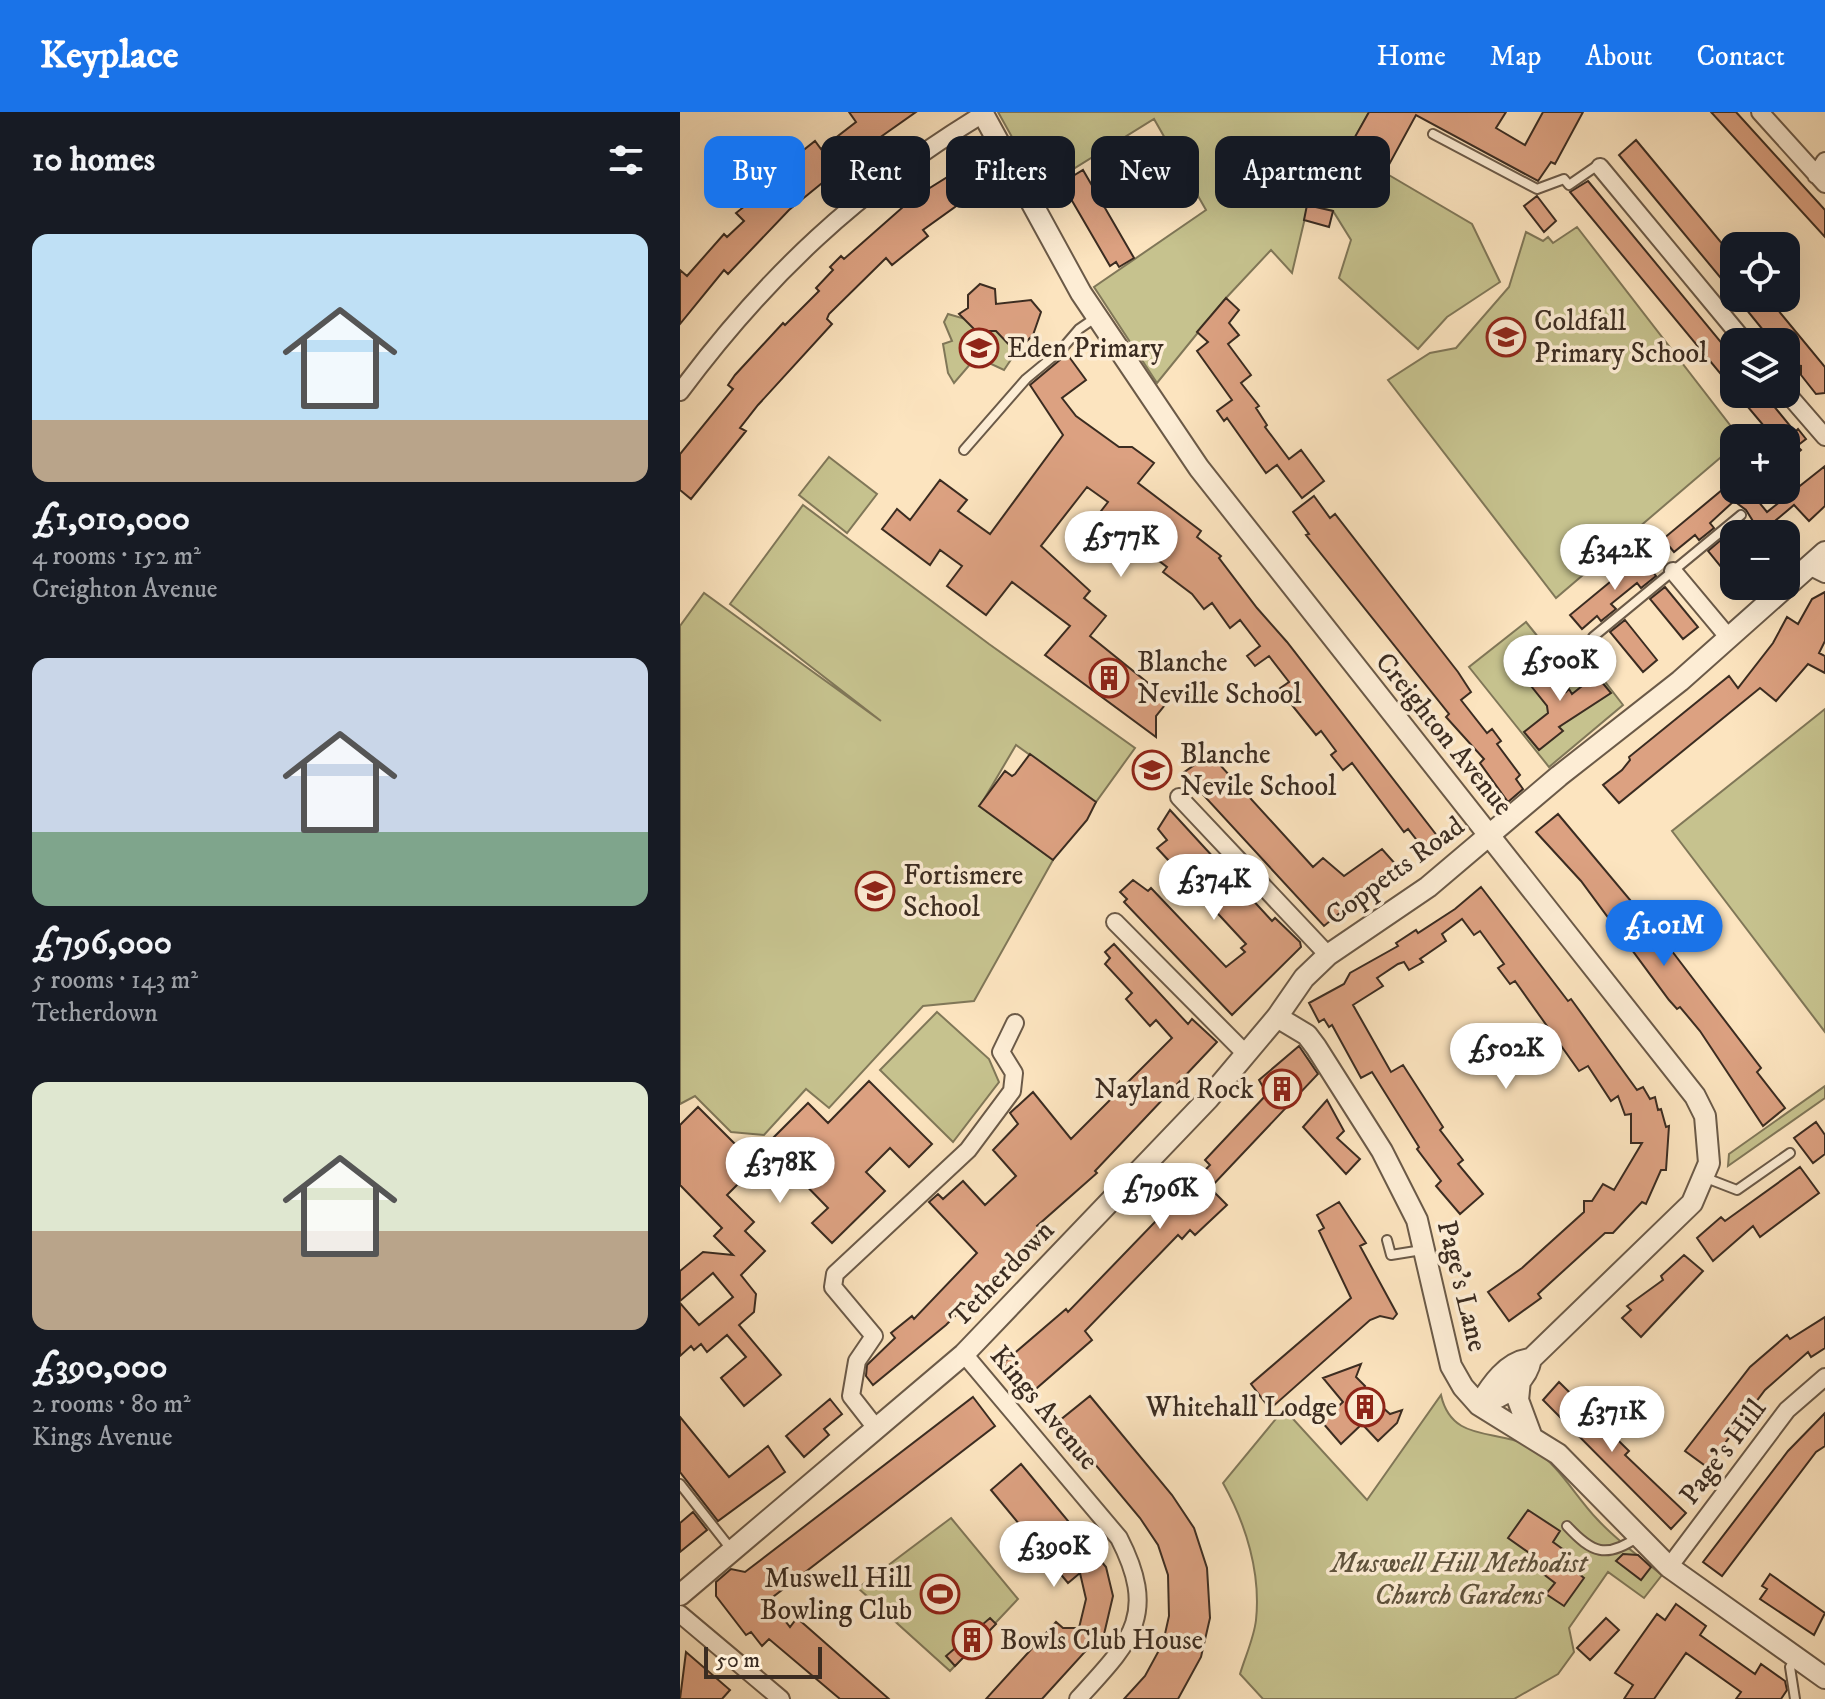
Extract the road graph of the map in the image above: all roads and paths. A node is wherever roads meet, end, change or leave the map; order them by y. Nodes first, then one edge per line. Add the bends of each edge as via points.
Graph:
1 (1760, 112) edge
2 (982, 113) edge
3 (1433, 134) dead end
4 (1600, 167) joint
5 (1822, 173) edge
6 (1096, 317) junction
7 (1733, 328) edge
8 (680, 392) edge
9 (1800, 408) edge
10 (1825, 437) edge
11 (964, 450) dead end
12 (1741, 515) dead end
13 (1820, 564) edge
14 (1673, 571) junction
15 (1593, 637) dead end
16 (1729, 638) junction
17 (1179, 797) dead end
18 (1490, 836) junction
19 (1115, 922) dead end
20 (1328, 955) junction
21 (1277, 1017) junction
22 (1015, 1023) dead end
23 (1246, 1054) junction
24 (1790, 1153) dead end
25 (1705, 1177) junction
26 (1387, 1240) dead end
27 (1424, 1250) junction
28 (964, 1354) junction
29 (1531, 1359) junction
30 (1825, 1377) edge
31 (1520, 1380) junction
32 (1479, 1405) junction
33 (876, 1428) junction
34 (1531, 1435) junction
35 (680, 1484) edge
36 (1567, 1526) dead end
37 (1639, 1537) junction
38 (731, 1549) junction
39 (1669, 1567) junction
40 (680, 1595) edge
41 (680, 1614) edge
42 (1796, 1658) junction
43 (1825, 1678) edge
44 (781, 1699) edge
45 (1078, 1699) edge
46 (1795, 1699) edge

1 - 5 street
2 - 6 street, Creighton Avenue
2 - 8 street via 874,186 822,230 743,313
3 - 4 lane via 1537,189 1564,179 1569,185
4 - 7 street
6 - 11 lane via 1026,379
6 - 18 street, Creighton Avenue via 1199,468
9 - 10 street
12 - 14 lane
13 - 16 street, Coppetts Road
14 - 15 lane
14 - 16 street
16 - 18 street, Coppetts Road
17 - 20 street
18 - 20 street, Coppetts Road via 1428,887
18 - 25 street, Creighton Avenue via 1695,1096 1710,1140
19 - 23 street
20 - 21 street, Tetherdown
21 - 23 street, Tetherdown
21 - 27 street, Page's Lane via 1307,1035 1368,1128 1404,1189
22 - 33 street via 1001,1052 1014,1073 1012,1091 968,1150 835,1274 833,1287 874,1336 857,1361 851,1396
23 - 28 street, Tetherdown
24 - 25 lane via 1737,1190
25 - 29 street, Creighton Avenue via 1677,1219
26 - 27 lane via 1391,1255
27 - 32 street, Page's Lane via 1451,1366
28 - 33 street, Tetherdown
28 - 45 street, Kings Avenue via 1119,1538 1134,1568 1135,1624 1125,1647
29 - 31 street, Creighton Avenue
29 - 32 street, Creighton Avenue via 1519,1360 1501,1375
30 - 39 street, Page's Hill via 1787,1410
31 - 32 street, Creighton Avenue via 1502,1397
31 - 34 street via 1518,1400
32 - 34 street, Page's Lane
33 - 38 street, Tetherdown
34 - 37 street, Page's Lane via 1558,1454
35 - 38 lane
36 - 37 lane via 1584,1544 1606,1551 1620,1550
37 - 39 street, Page's Lane
38 - 40 street, Tetherdown
39 - 42 street, Page's Lane
41 - 44 street
42 - 43 street, Page's Lane
42 - 46 lane via 1790,1667

